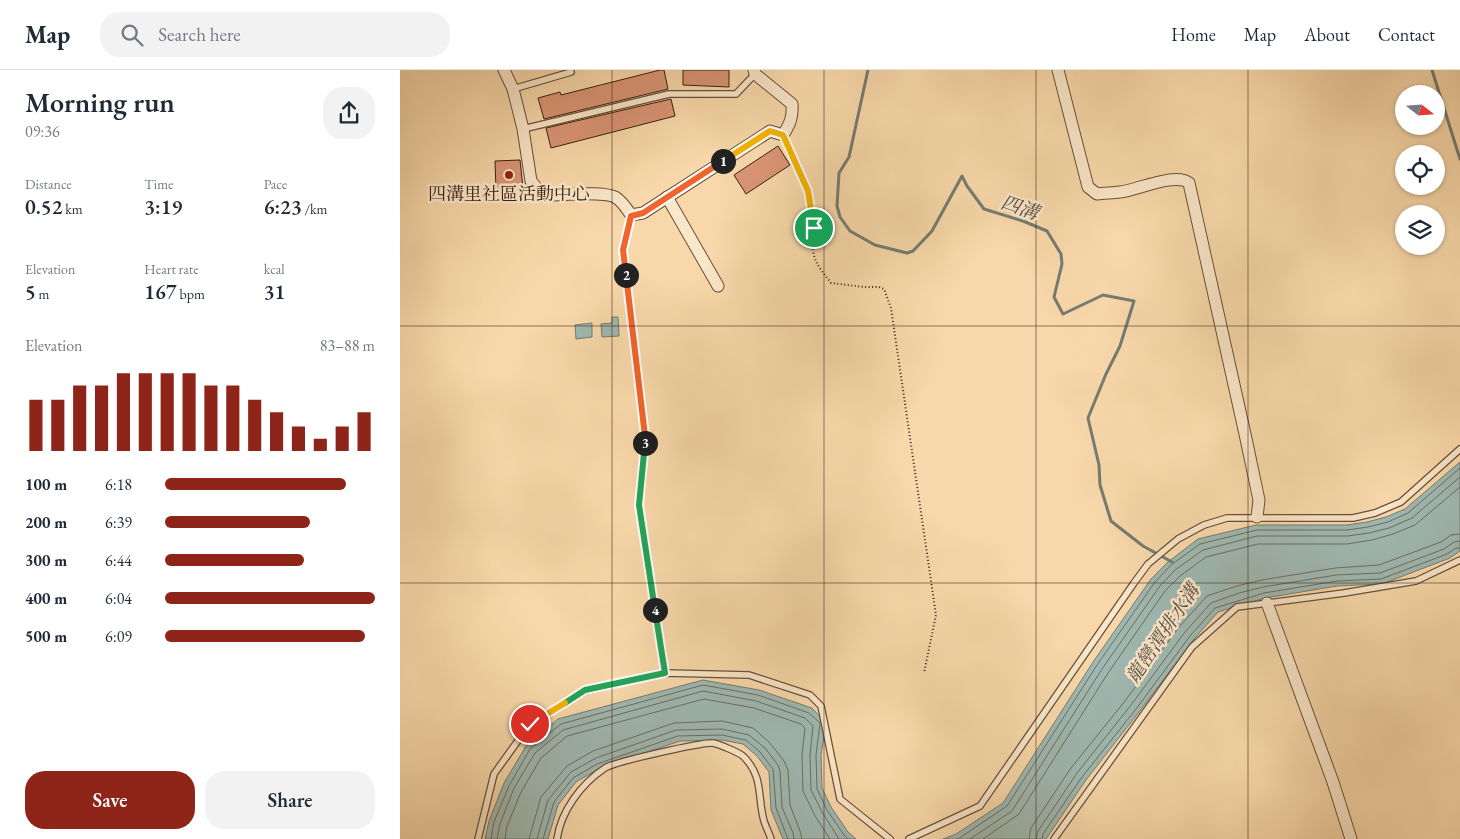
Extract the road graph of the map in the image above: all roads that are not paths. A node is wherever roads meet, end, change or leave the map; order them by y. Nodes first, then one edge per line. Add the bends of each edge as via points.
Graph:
1 (504, 70) edge
2 (1058, 70) edge
3 (571, 72) dead end
4 (755, 72) edge
5 (513, 88) junction
6 (523, 129) junction
7 (783, 135) junction
8 (667, 197) junction
9 (631, 216) junction
10 (814, 228) road end
11 (718, 286) dead end
12 (1460, 449) edge
13 (1257, 517) junction
14 (1460, 560) edge
15 (1267, 603) junction
16 (665, 673) junction
17 (478, 839) edge
18 (557, 839) edge
19 (771, 839) edge
20 (890, 839) edge
21 (909, 839) edge
22 (1054, 839) edge
23 (1351, 839) edge

1 - 5 street
2 - 13 street via 1088,187 1097,194 1175,180 1189,183 1259,500
3 - 5 lane
4 - 6 lane via 736,94 669,94
4 - 7 street via 792,104 793,116
5 - 6 street
6 - 9 street via 531,181 540,190 548,195 605,194 616,198
7 - 8 street via 770,131
7 - 10 lane via 808,191
8 - 9 street via 643,213
8 - 11 street
9 - 16 lane via 623,250 645,436 639,505
12 - 13 lane via 1402,502 1375,513 1353,518
13 - 21 lane via 1228,518 1204,525 1178,539 1148,564 980,806
14 - 15 lane via 1416,581
15 - 22 lane via 1237,607 1192,647
15 - 23 street
16 - 17 lane via 585,690 530,724 494,774
16 - 20 lane via 749,675 810,695 821,706 840,799
18 - 19 lane via 559,826 569,806 584,785 606,767 692,745 713,743 743,755 758,777 764,821

